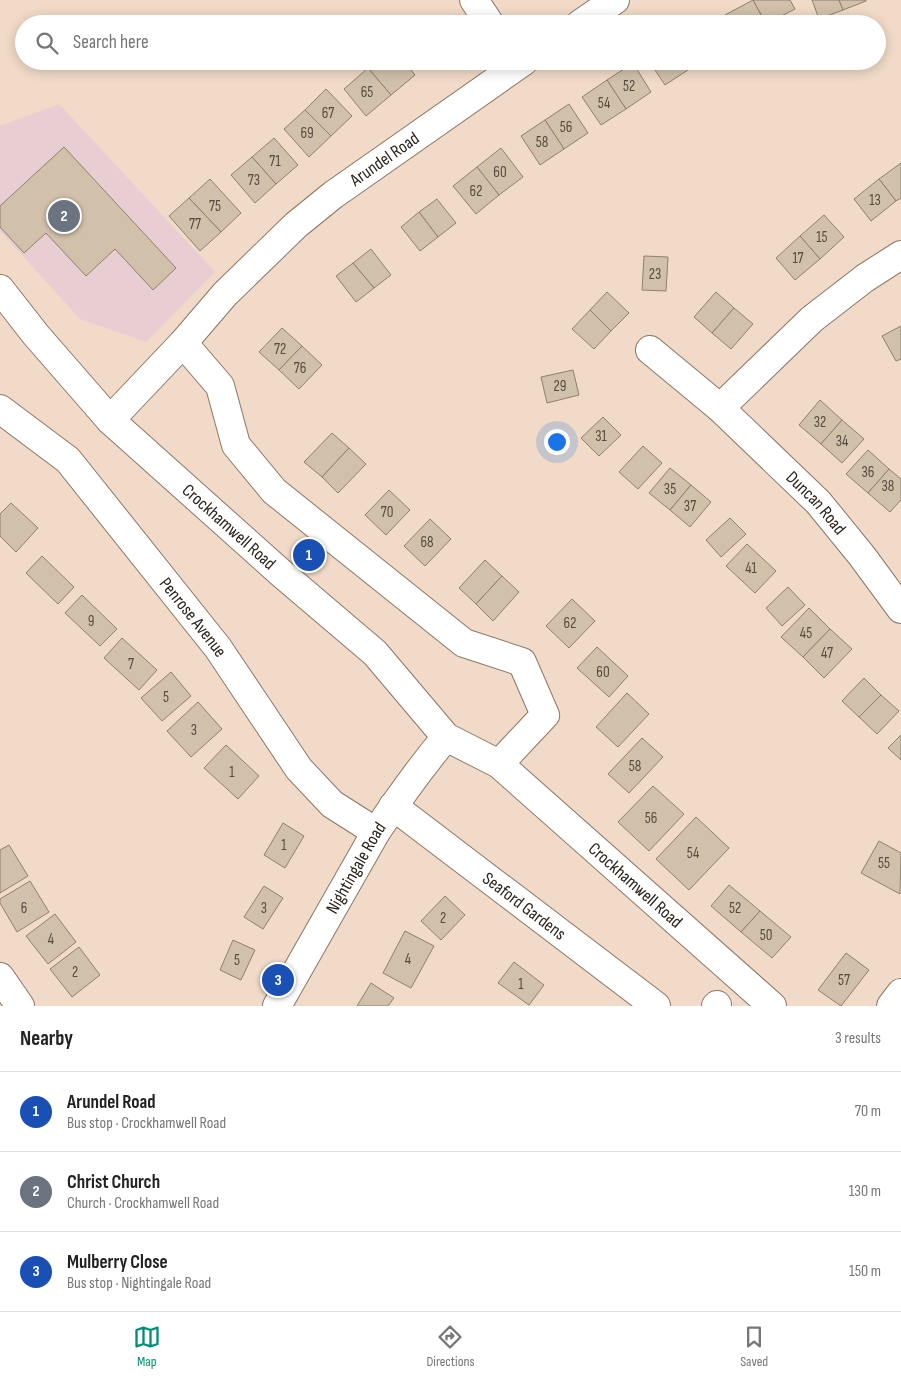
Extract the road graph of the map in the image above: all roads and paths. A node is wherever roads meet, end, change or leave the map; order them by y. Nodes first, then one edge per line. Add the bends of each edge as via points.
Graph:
1 (474, 0) edge
2 (615, 0) edge
3 (484, 15) edge
4 (593, 15) edge
5 (508, 70) edge
6 (901, 255) edge
7 (0, 289) edge
8 (183, 343) junction
9 (650, 350) dead end
10 (720, 408) junction
11 (0, 409) edge
12 (110, 420) junction
13 (901, 609) edge
14 (446, 737) junction
15 (499, 764) junction
16 (393, 806) junction
17 (376, 832) junction
18 (0, 977) edge
19 (901, 993) edge
20 (20, 1006) edge
21 (277, 1006) edge
22 (656, 1006) edge
23 (772, 1006) edge
24 (891, 1006) edge

1 - 3 street
2 - 4 street
5 - 8 street, Arundel Road via 296,224 225,294
6 - 10 street via 812,319
7 - 12 street, Crockhamwell Road
8 - 12 street, Arundel Road
8 - 15 street via 220,386 236,445 274,491 464,643 522,662 545,715
9 - 10 street, Duncan Road
10 - 13 street, Duncan Road via 818,502
11 - 17 street, Penrose Avenue via 68,460 218,648 299,769 332,804
12 - 14 street, Crockhamwell Road via 375,653
14 - 15 street, Crockhamwell Road
14 - 16 street, Nightingale Road
15 - 23 street, Crockhamwell Road
16 - 17 street, Nightingale Road
16 - 22 street, Seaford Gardens
17 - 21 street, Nightingale Road
18 - 20 street
19 - 24 street

